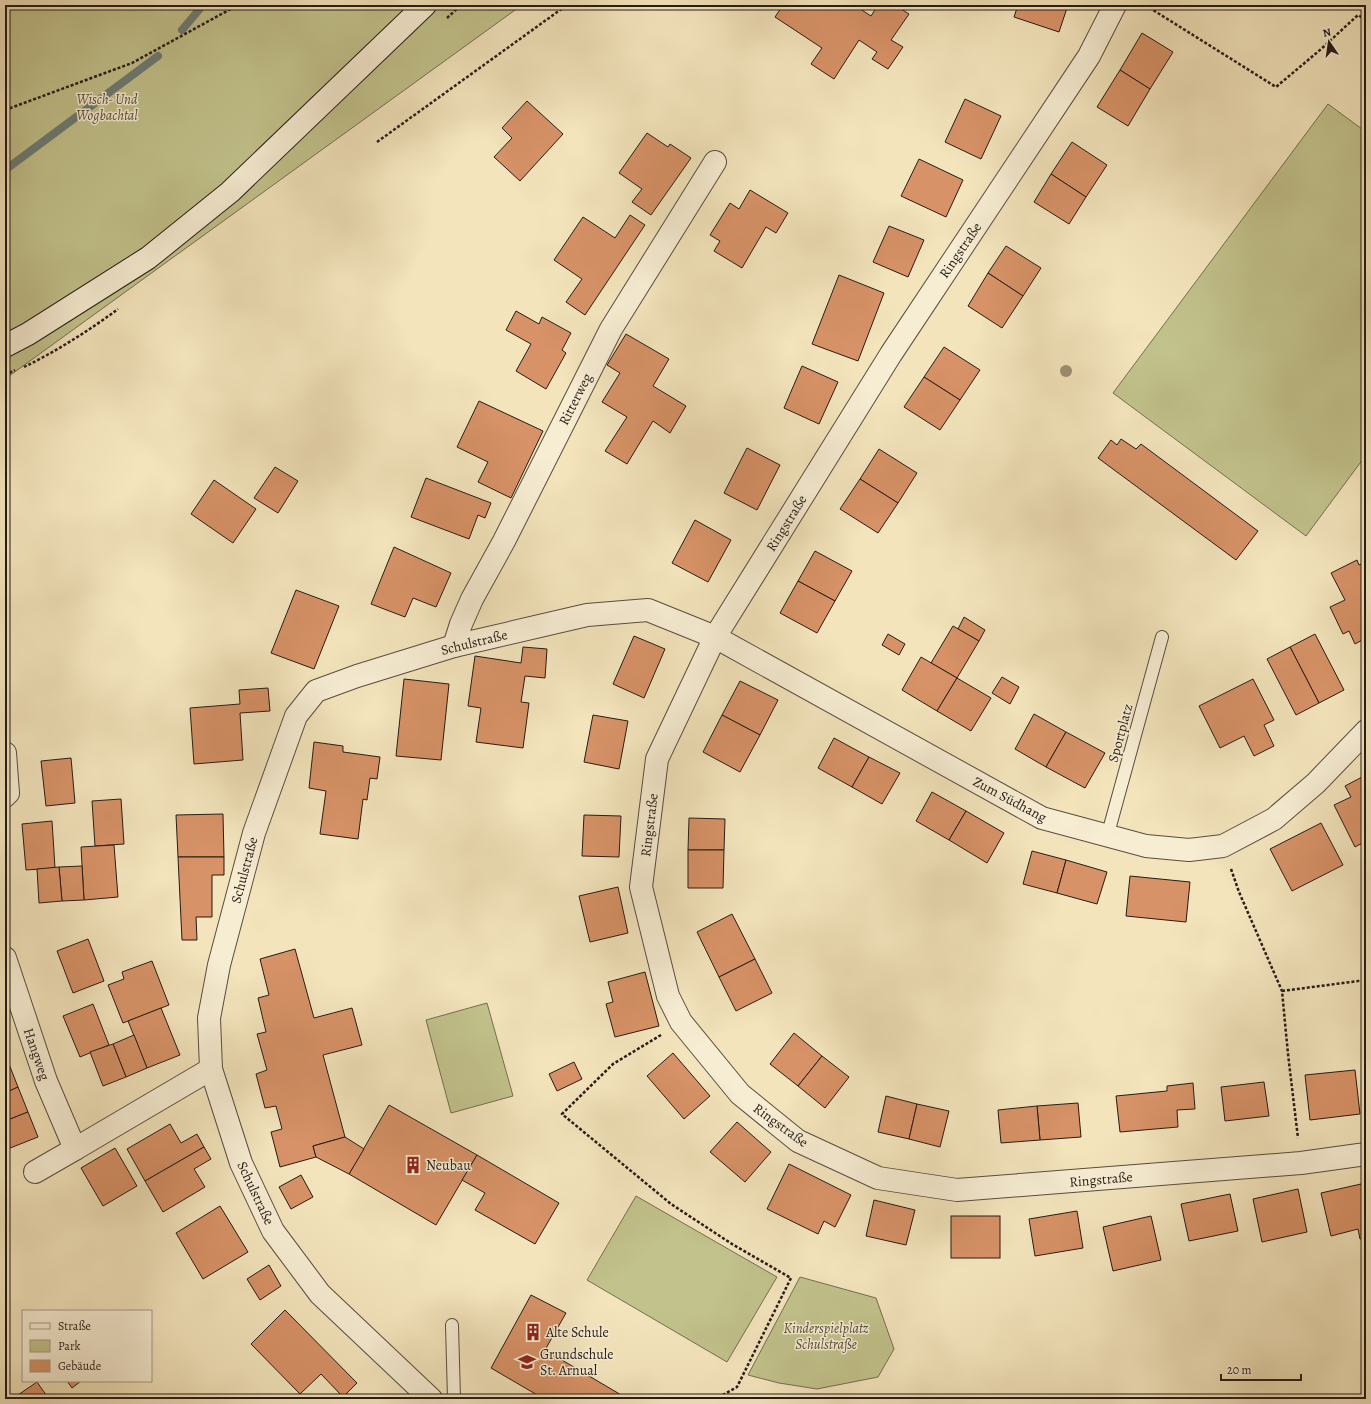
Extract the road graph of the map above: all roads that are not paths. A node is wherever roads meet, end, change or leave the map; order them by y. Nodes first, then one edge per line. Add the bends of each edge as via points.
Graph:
1 (425, 5) edge
2 (1115, 5) edge
3 (715, 162) dead end
4 (5, 346) edge
5 (715, 637) junction
6 (1162, 637) dead end
7 (454, 646) junction
8 (1366, 731) edge
9 (5, 752) edge
10 (5, 796) edge
11 (1107, 837) junction
12 (5, 958) edge
13 (211, 1069) junction
14 (75, 1149) junction
15 (1366, 1154) edge
16 (35, 1172) dead end
17 (452, 1326) dead end
18 (431, 1399) edge
19 (454, 1399) edge

1 - 4 street via 230,192 148,258
2 - 5 street, Ringstraße via 1089,56 891,354
3 - 7 street, Ritterweg via 611,329 472,599
5 - 7 street, Schulstraße via 648,610 587,615
5 - 11 street, Zum Südhang via 1042,818
5 - 15 street, Ringstraße via 657,759 641,887 668,996 681,1022 740,1094 798,1141 878,1178 957,1190 1301,1163
6 - 11 lane, Sportplatz
7 - 13 street, Schulstraße via 316,691 296,716 254,832 219,965 209,1018
8 - 11 street, Zum Südhang via 1316,783 1274,819 1223,846 1189,850 1146,846
9 - 10 street via 8,793
12 - 14 street, Hangweg via 46,1081
13 - 14 street
13 - 18 street, Schulstraße via 241,1163 273,1231 320,1294
14 - 16 street
17 - 19 lane

